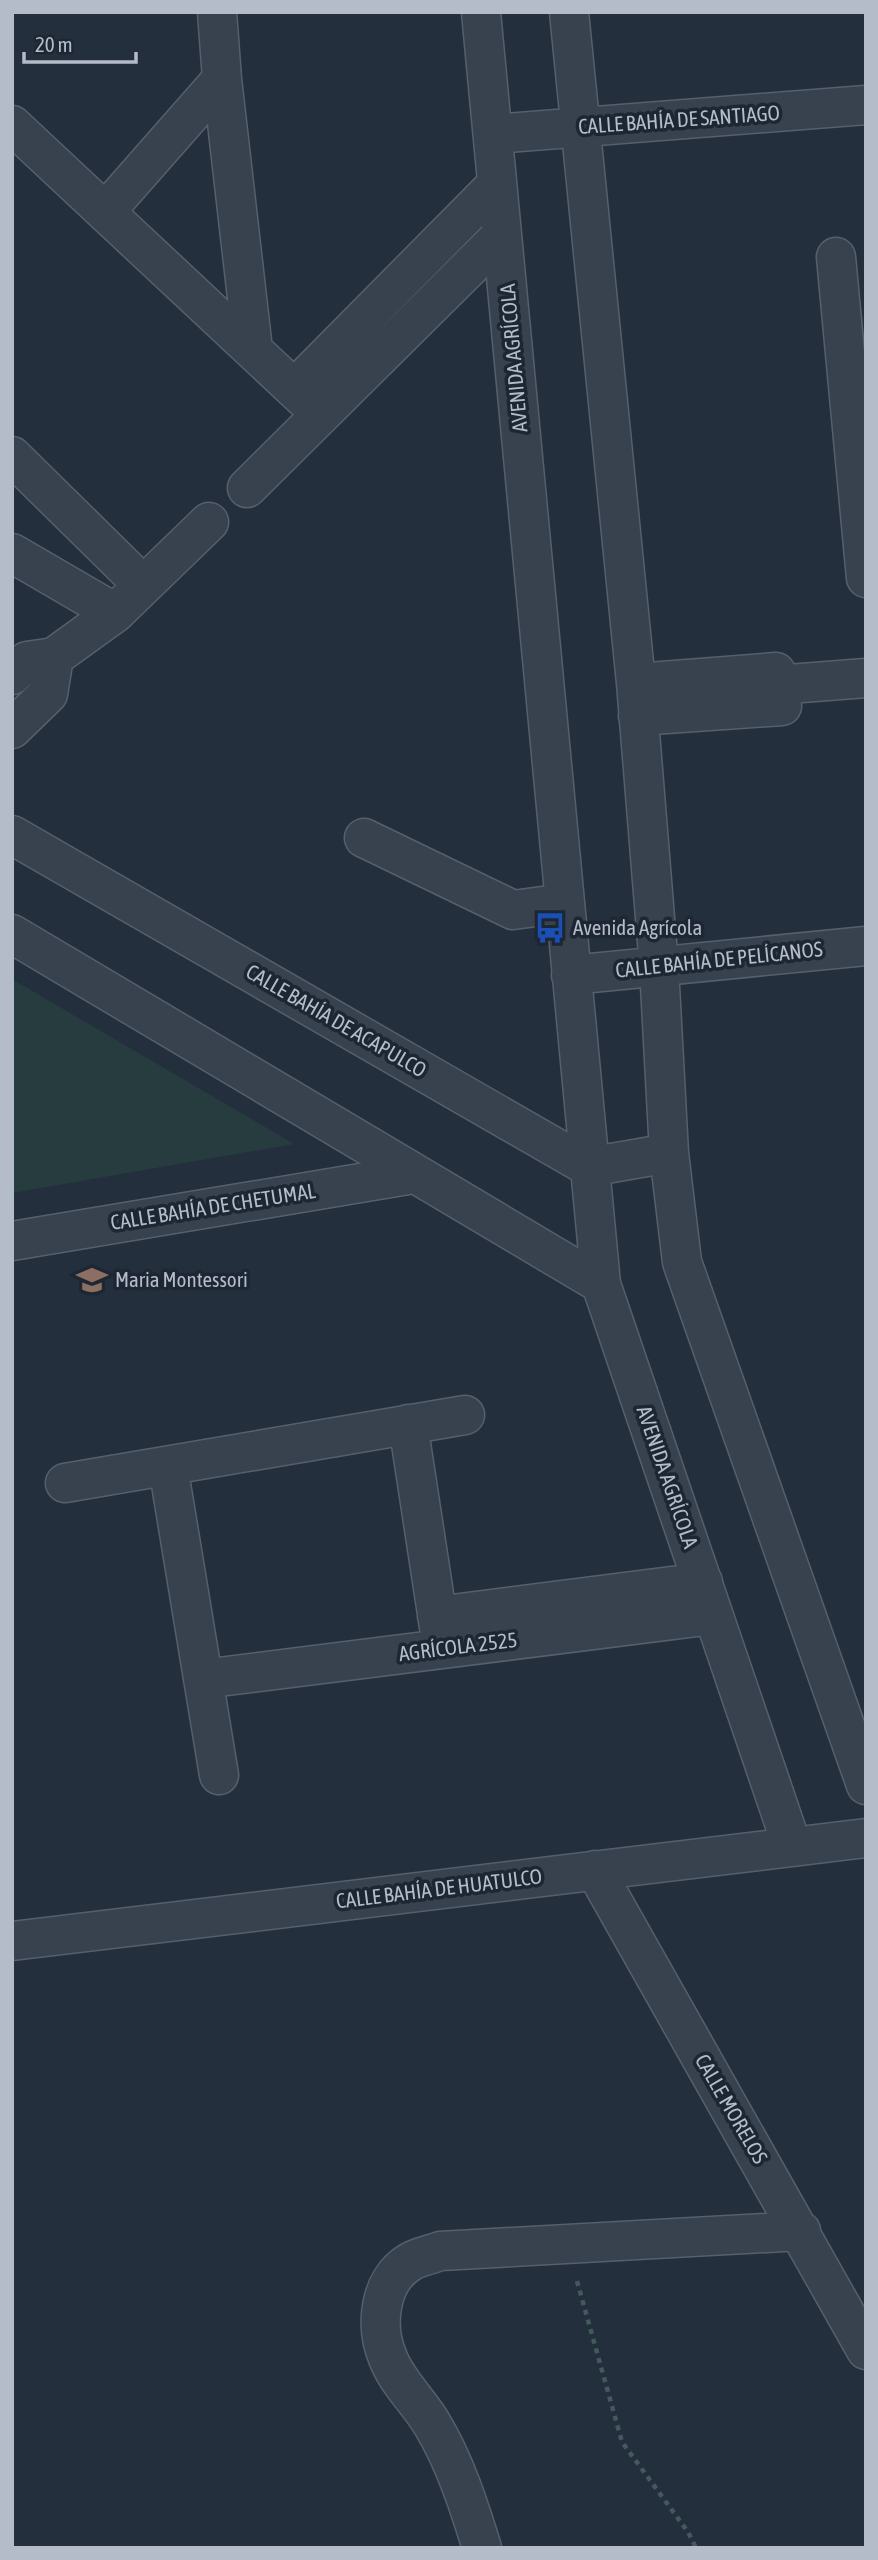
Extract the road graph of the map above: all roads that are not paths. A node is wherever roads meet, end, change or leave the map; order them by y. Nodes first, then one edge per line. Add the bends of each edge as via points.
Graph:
1 (217, 12) edge
2 (481, 12) edge
3 (569, 12) edge
4 (222, 79) junction
5 (866, 105) edge
6 (12, 125) edge
7 (581, 128) junction
8 (493, 134) junction
9 (497, 184) junction
10 (105, 212) junction
11 (502, 235) junction
12 (836, 257) dead end
13 (253, 350) junction
14 (856, 356) edge
15 (294, 389) junction
16 (321, 414) junction
17 (12, 456) edge
18 (247, 488) dead end
19 (209, 522) dead end
20 (12, 554) edge
21 (866, 578) edge
22 (143, 585) junction
23 (115, 613) junction
24 (54, 657) junction
25 (12, 675) edge
26 (866, 678) edge
27 (637, 700) junction
28 (12, 729) edge
29 (12, 835) edge
30 (364, 838) dead end
31 (565, 902) junction
32 (12, 934) edge
33 (866, 946) edge
34 (659, 967) junction
35 (572, 975) junction
36 (669, 1153) junction
37 (589, 1167) junction
38 (414, 1174) junction
39 (12, 1241) edge
40 (601, 1284) junction
41 (464, 1415) dead end
42 (408, 1424) junction
43 (168, 1466) junction
44 (65, 1483) dead end
45 (708, 1598) junction
46 (439, 1632) junction
47 (203, 1679) junction
48 (219, 1775) dead end
49 (866, 1785) edge
50 (866, 1838) edge
51 (792, 1846) junction
52 (595, 1870) junction
53 (13, 1938) edge
54 (800, 2231) junction
55 (866, 2350) edge
56 (482, 2548) edge

1 - 4 street
2 - 8 street, AVENIDA AGRÍCOLA
3 - 7 street
4 - 10 street
4 - 13 street
5 - 7 street, CALLE BAHÍA DE SANTIAGO
6 - 10 street
7 - 8 street, CALLE BAHÍA DE SANTIAGO
7 - 27 street
8 - 9 street, AVENIDA AGRÍCOLA
9 - 11 street, AVENIDA AGRÍCOLA
9 - 15 street
10 - 13 street
11 - 16 street
11 - 31 street, AVENIDA AGRÍCOLA
12 - 14 street
13 - 15 street
14 - 21 street
15 - 16 street
16 - 18 street
17 - 22 street
19 - 22 street
20 - 23 street
22 - 23 street
23 - 24 street
24 - 25 street via 27,661
24 - 28 street via 48,694
26 - 27 street via 763,687 782,706
27 - 34 street
29 - 37 street, CALLE BAHÍA DE ACAPULCO
30 - 31 street via 513,910
31 - 35 street, AVENIDA AGRÍCOLA
32 - 38 street
33 - 34 street, CALLE BAHÍA DE PELÍCANOS
34 - 35 street, CALLE BAHÍA DE PELÍCANOS
34 - 36 street
35 - 37 street, AVENIDA AGRÍCOLA
36 - 37 street
36 - 49 street via 682,1262
37 - 40 street, AVENIDA AGRÍCOLA
38 - 39 street, CALLE BAHÍA DE CHETUMAL
38 - 40 street
40 - 45 street, AVENIDA AGRÍCOLA
41 - 42 street
42 - 43 street
42 - 46 street
43 - 44 street
43 - 47 street
45 - 46 street, AGRÍCOLA 2525
45 - 51 street, AVENIDA AGRÍCOLA
46 - 47 street, AGRÍCOLA 2525
47 - 48 street
50 - 51 street, CALLE BAHÍA DE HUATULCO
51 - 52 street, CALLE BAHÍA DE HUATULCO
52 - 53 street, CALLE BAHÍA DE HUATULCO
52 - 54 street, CALLE MORELOS
54 - 55 street, CALLE MORELOS
54 - 56 street via 440,2251 408,2263 388,2285 380,2317 381,2336 388,2360 433,2425 466,2498

